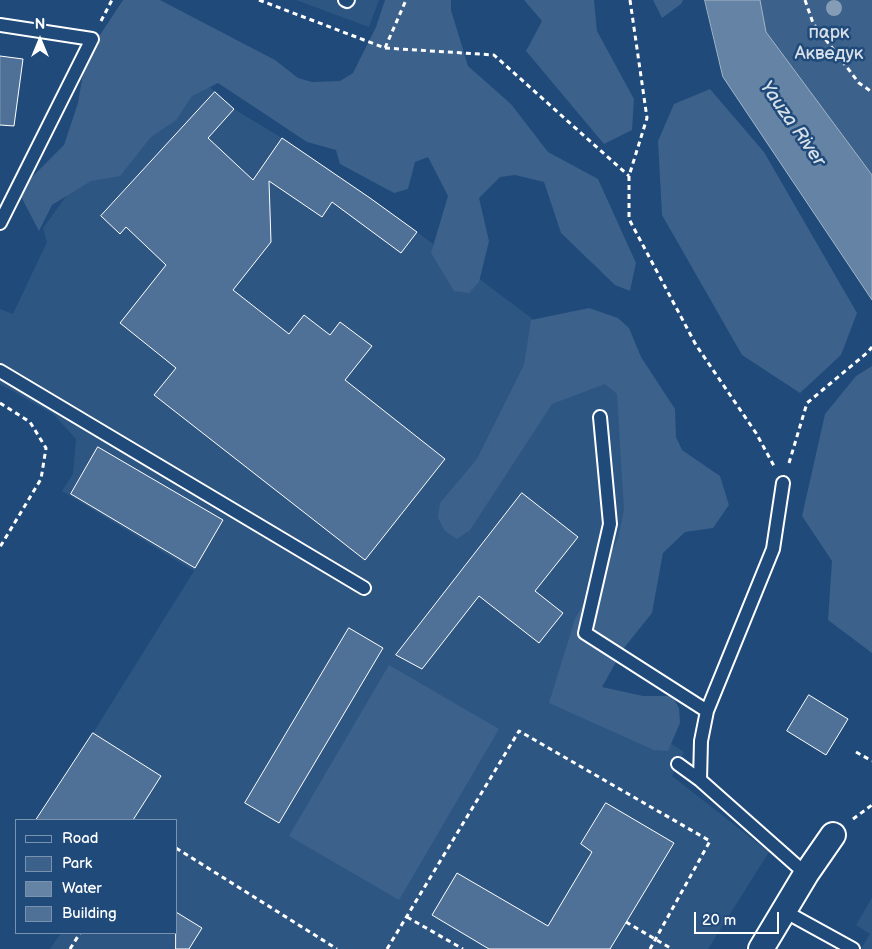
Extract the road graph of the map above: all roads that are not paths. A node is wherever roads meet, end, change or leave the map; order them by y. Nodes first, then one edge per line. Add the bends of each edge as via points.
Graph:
1 (0, 25) edge
2 (0, 222) edge
3 (0, 371) edge
4 (600, 417) dead end
5 (783, 483) road end
6 (364, 588) dead end
7 (707, 711) junction
8 (678, 764) dead end
9 (700, 780) junction
10 (833, 835) dead end
11 (806, 874) junction
12 (784, 911) junction
13 (761, 949) edge
14 (853, 949) edge

1 - 2 lane via 92,39
3 - 6 lane
4 - 7 lane via 610,524 585,633
5 - 7 lane via 773,548
7 - 9 lane via 701,741
8 - 9 lane
9 - 11 lane
10 - 11 street
11 - 12 street
12 - 13 street
12 - 14 lane

